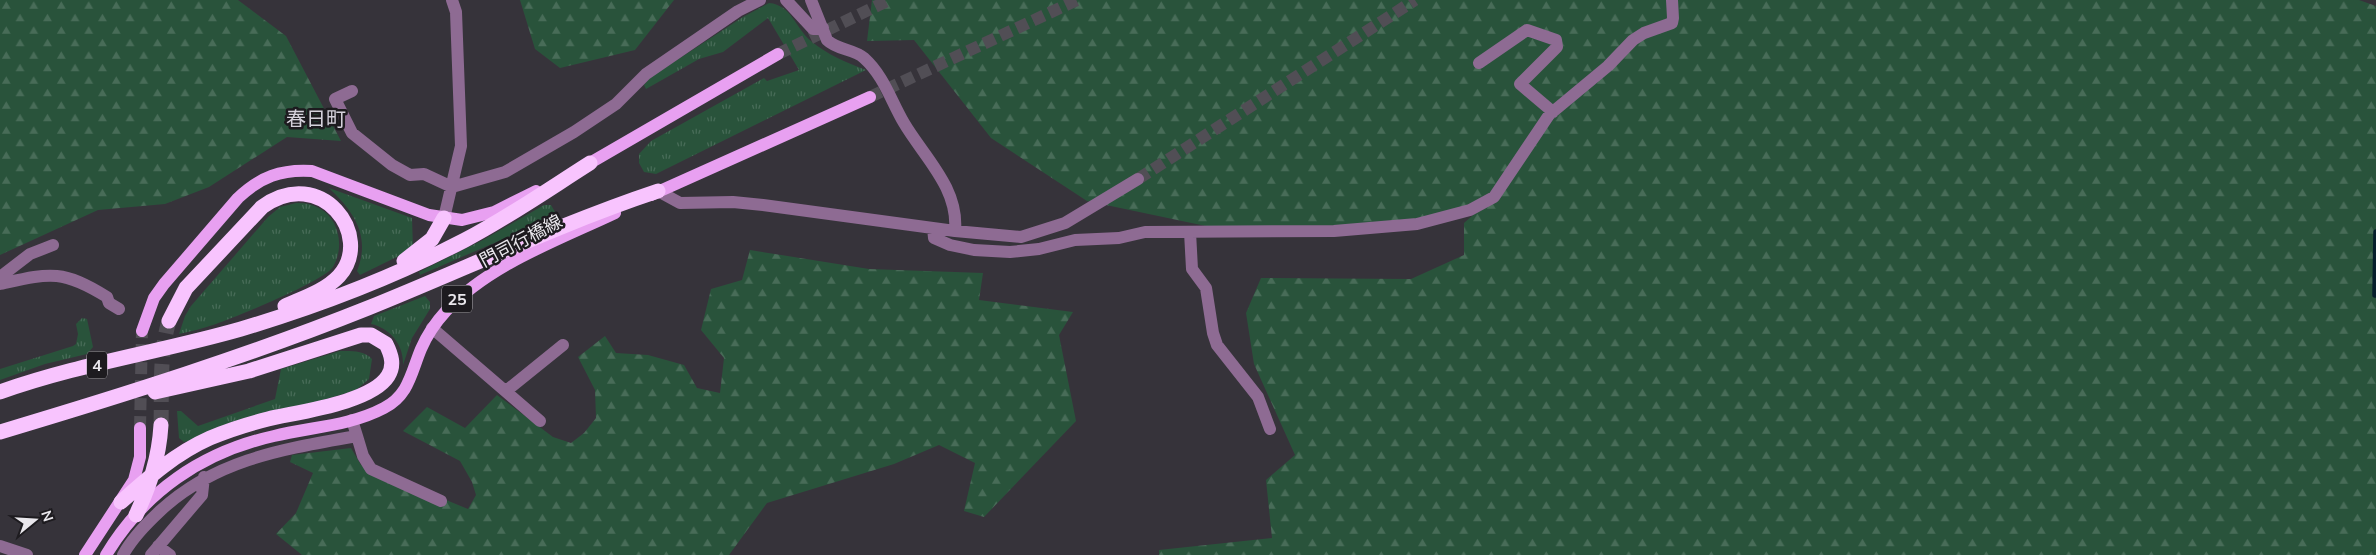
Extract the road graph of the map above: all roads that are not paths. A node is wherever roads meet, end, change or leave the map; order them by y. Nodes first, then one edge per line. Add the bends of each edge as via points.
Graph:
1 (452, 0) edge
2 (760, 0) edge
3 (786, 0) edge
4 (810, 0) edge
5 (1672, 0) edge
6 (822, 28) junction
7 (778, 54) tunnel mouth
8 (1479, 63) dead end
9 (352, 91) dead end
10 (870, 97) tunnel mouth
11 (1553, 112) junction
12 (590, 163) junction
13 (1138, 178) tunnel mouth
14 (452, 187) junction
15 (658, 191) junction
16 (444, 218) junction
17 (933, 228) junction
18 (955, 231) junction
19 (1190, 232) junction
20 (53, 245) dead end
21 (0, 277) edge
22 (0, 284) edge
23 (355, 290) junction
24 (119, 309) dead end
25 (169, 321) tunnel mouth
26 (432, 328) junction
27 (142, 331) tunnel mouth
28 (196, 342) junction
29 (563, 345) dead end
30 (506, 391) junction
31 (0, 392) edge
32 (104, 402) junction
33 (352, 420) junction
34 (540, 421) dead end
35 (161, 425) tunnel mouth
36 (140, 428) tunnel mouth
37 (1270, 429) dead end
38 (0, 432) edge
39 (357, 436) junction
40 (140, 457) junction
41 (157, 469) junction
42 (178, 476) junction
43 (204, 477) junction
44 (441, 501) dead end
45 (121, 502) junction
46 (136, 515) junction
47 (0, 546) edge
48 (154, 551) edge
49 (27, 555) edge
50 (85, 555) edge
51 (106, 555) edge
52 (123, 555) edge
53 (170, 555) edge

1 - 14 street via 456,12 461,146
2 - 14 street via 738,11 646,74 616,104 574,132 505,172
3 - 6 street via 814,29
4 - 6 street
5 - 11 street via 1672,23 1633,40 1608,66
6 - 18 street via 832,45 863,57 880,76 904,123 946,186 956,214
7 - 12 main road
8 - 11 street via 1527,30 1556,40 1557,47 1520,84
9 - 14 street via 335,99 352,133 410,175 424,174
10 - 15 main road, 門司行橋線 / 25
11 - 19 street via 1494,197 1470,210 1408,225 1334,231
12 - 16 main road via 494,212 462,220
12 - 23 highway via 466,240
13 - 18 street via 1086,213 1041,232 1021,237
14 - 16 street
15 - 17 street via 680,204 756,204
15 - 26 main road, 門司行橋線 / 25 via 504,268 458,298
15 - 32 highway via 572,221 311,330
16 - 23 highway via 438,232 424,247
16 - 27 main road via 312,170 293,169 262,178 238,198 164,284 154,298
17 - 18 street
17 - 19 street via 934,238 950,245 1010,252 1145,232
19 - 37 street via 1192,269 1206,288 1217,345 1258,397
20 - 21 street via 30,254
22 - 24 street via 50,274 67,276 85,283
23 - 28 highway via 284,316
25 - 28 highway via 186,288 273,199 286,194 312,194 325,199 336,209 349,235 350,251 340,274 330,284
26 - 30 street
26 - 33 main road, 門司行橋線 / 25 via 405,390 385,407
28 - 31 highway, 4 via 68,371
29 - 30 street
30 - 34 street
32 - 38 highway, 4
32 - 41 highway via 201,384 350,337 371,335 386,344 392,360 391,369 387,377 372,389 323,408 229,431 186,450
33 - 39 street
33 - 42 main road, 門司行橋線 / 25 via 255,441 216,454
35 - 41 highway
36 - 40 main road
39 - 43 street via 278,451
39 - 44 street via 362,456 371,468
40 - 41 main road
40 - 45 main road via 134,480
41 - 42 main road
41 - 45 highway
41 - 46 highway
42 - 46 main road, 門司行橋線 / 25
43 - 48 street via 202,495
43 - 52 street via 150,521
45 - 50 main road
46 - 51 main road, 門司行橋線 / 25
47 - 49 street
48 - 53 street

